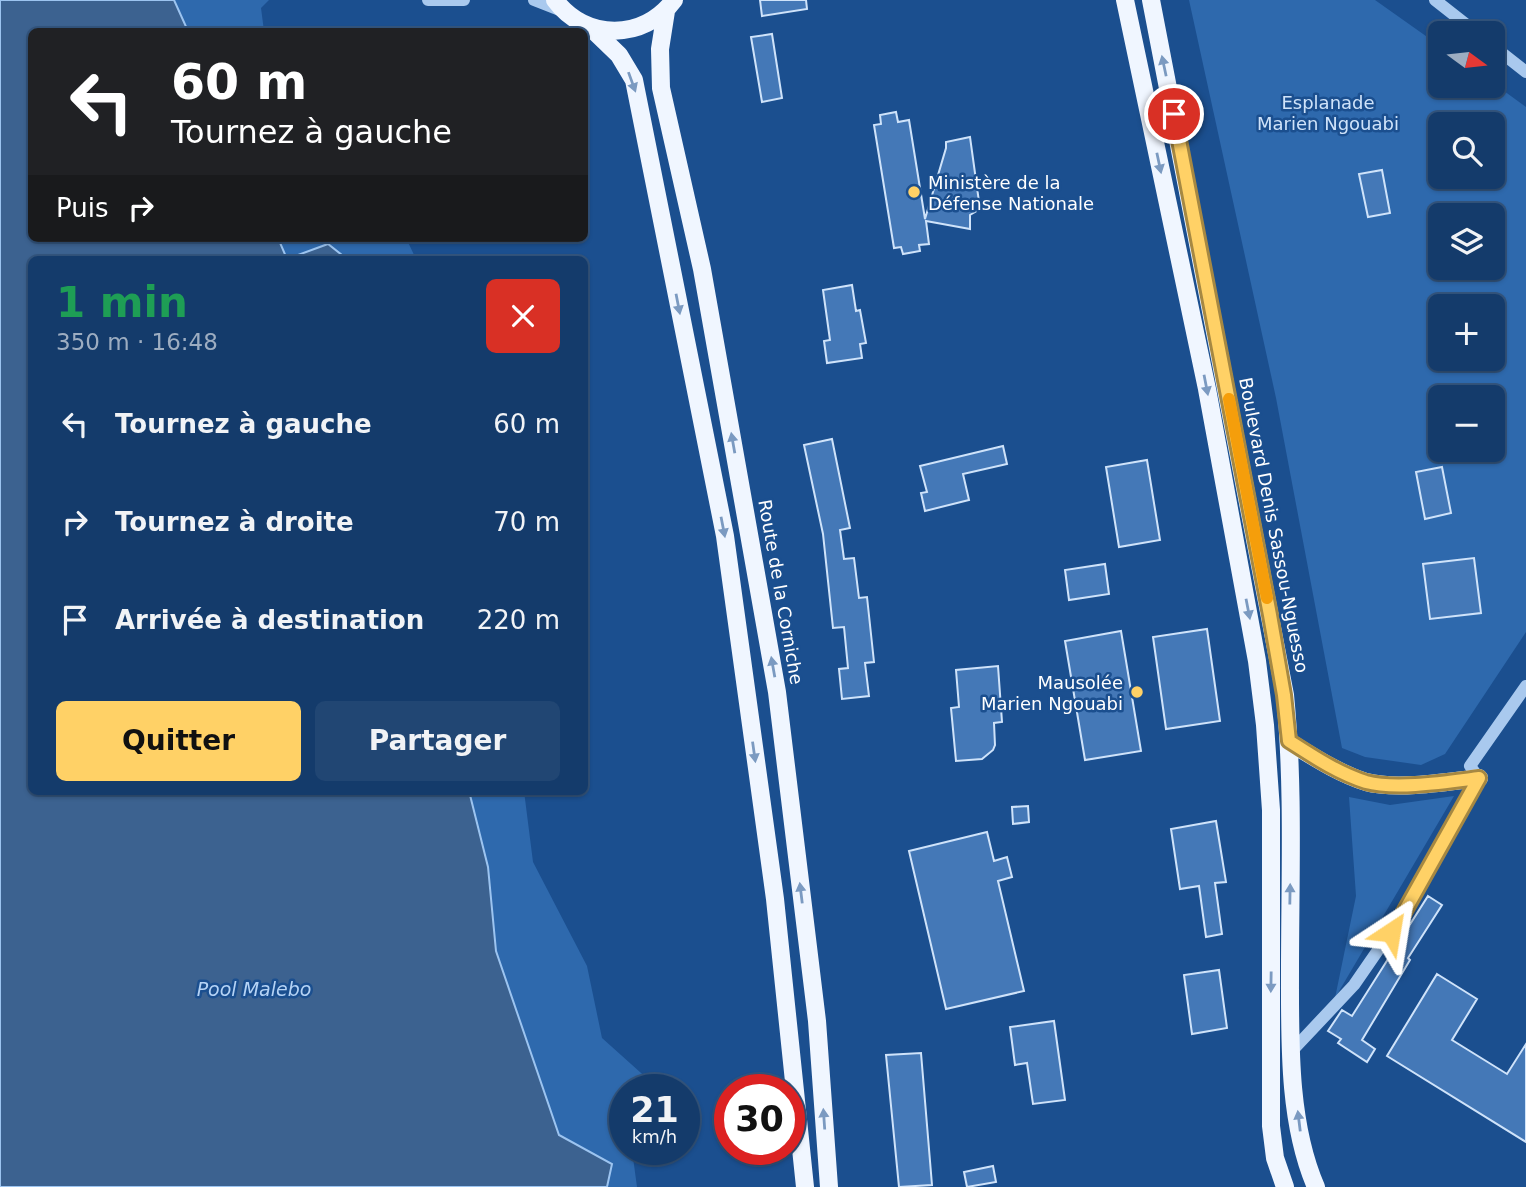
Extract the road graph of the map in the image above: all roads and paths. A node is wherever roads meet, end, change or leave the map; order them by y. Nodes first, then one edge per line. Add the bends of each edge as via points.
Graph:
1 (428, 0) edge
2 (464, 0) edge
3 (534, 0) edge
4 (1125, 0) edge
5 (1151, 0) edge
6 (1435, 0) edge
7 (558, 5) edge
8 (670, 6) edge
9 (1462, 21) edge
10 (591, 29) junction
11 (1505, 55) edge
12 (1526, 72) edge
13 (1526, 685) edge
14 (1289, 741) junction
15 (1479, 778) junction
16 (1290, 1053) junction
17 (805, 1187) edge
18 (829, 1187) edge
19 (1285, 1187) edge
20 (1316, 1187) edge

1 - 2 street
3 - 7 street
4 -> 19 main road via 1207,389 1257,661 1270,810 1271,1126
14 -> 5 main road, Boulevard Denis Sassou-Nguesso via 1270,615
6 - 9 street
7 - 10 main road
8 - 10 main road via 640,27 617,32
18 -> 8 main road, Route de la Corniche via 817,1021 777,692 702,269 661,88 660,49
10 -> 17 main road via 619,55 634,80 725,536 775,899
11 - 12 street
13 - 15 street via 1470,766
14 - 15 main road via 1331,768 1368,782 1419,785
16 -> 14 main road, Boulevard Denis Sassou-Nguesso
15 - 16 street via 1403,914 1354,985
20 -> 16 main road, Boulevard Denis Sassou-Nguesso via 1301,1137

